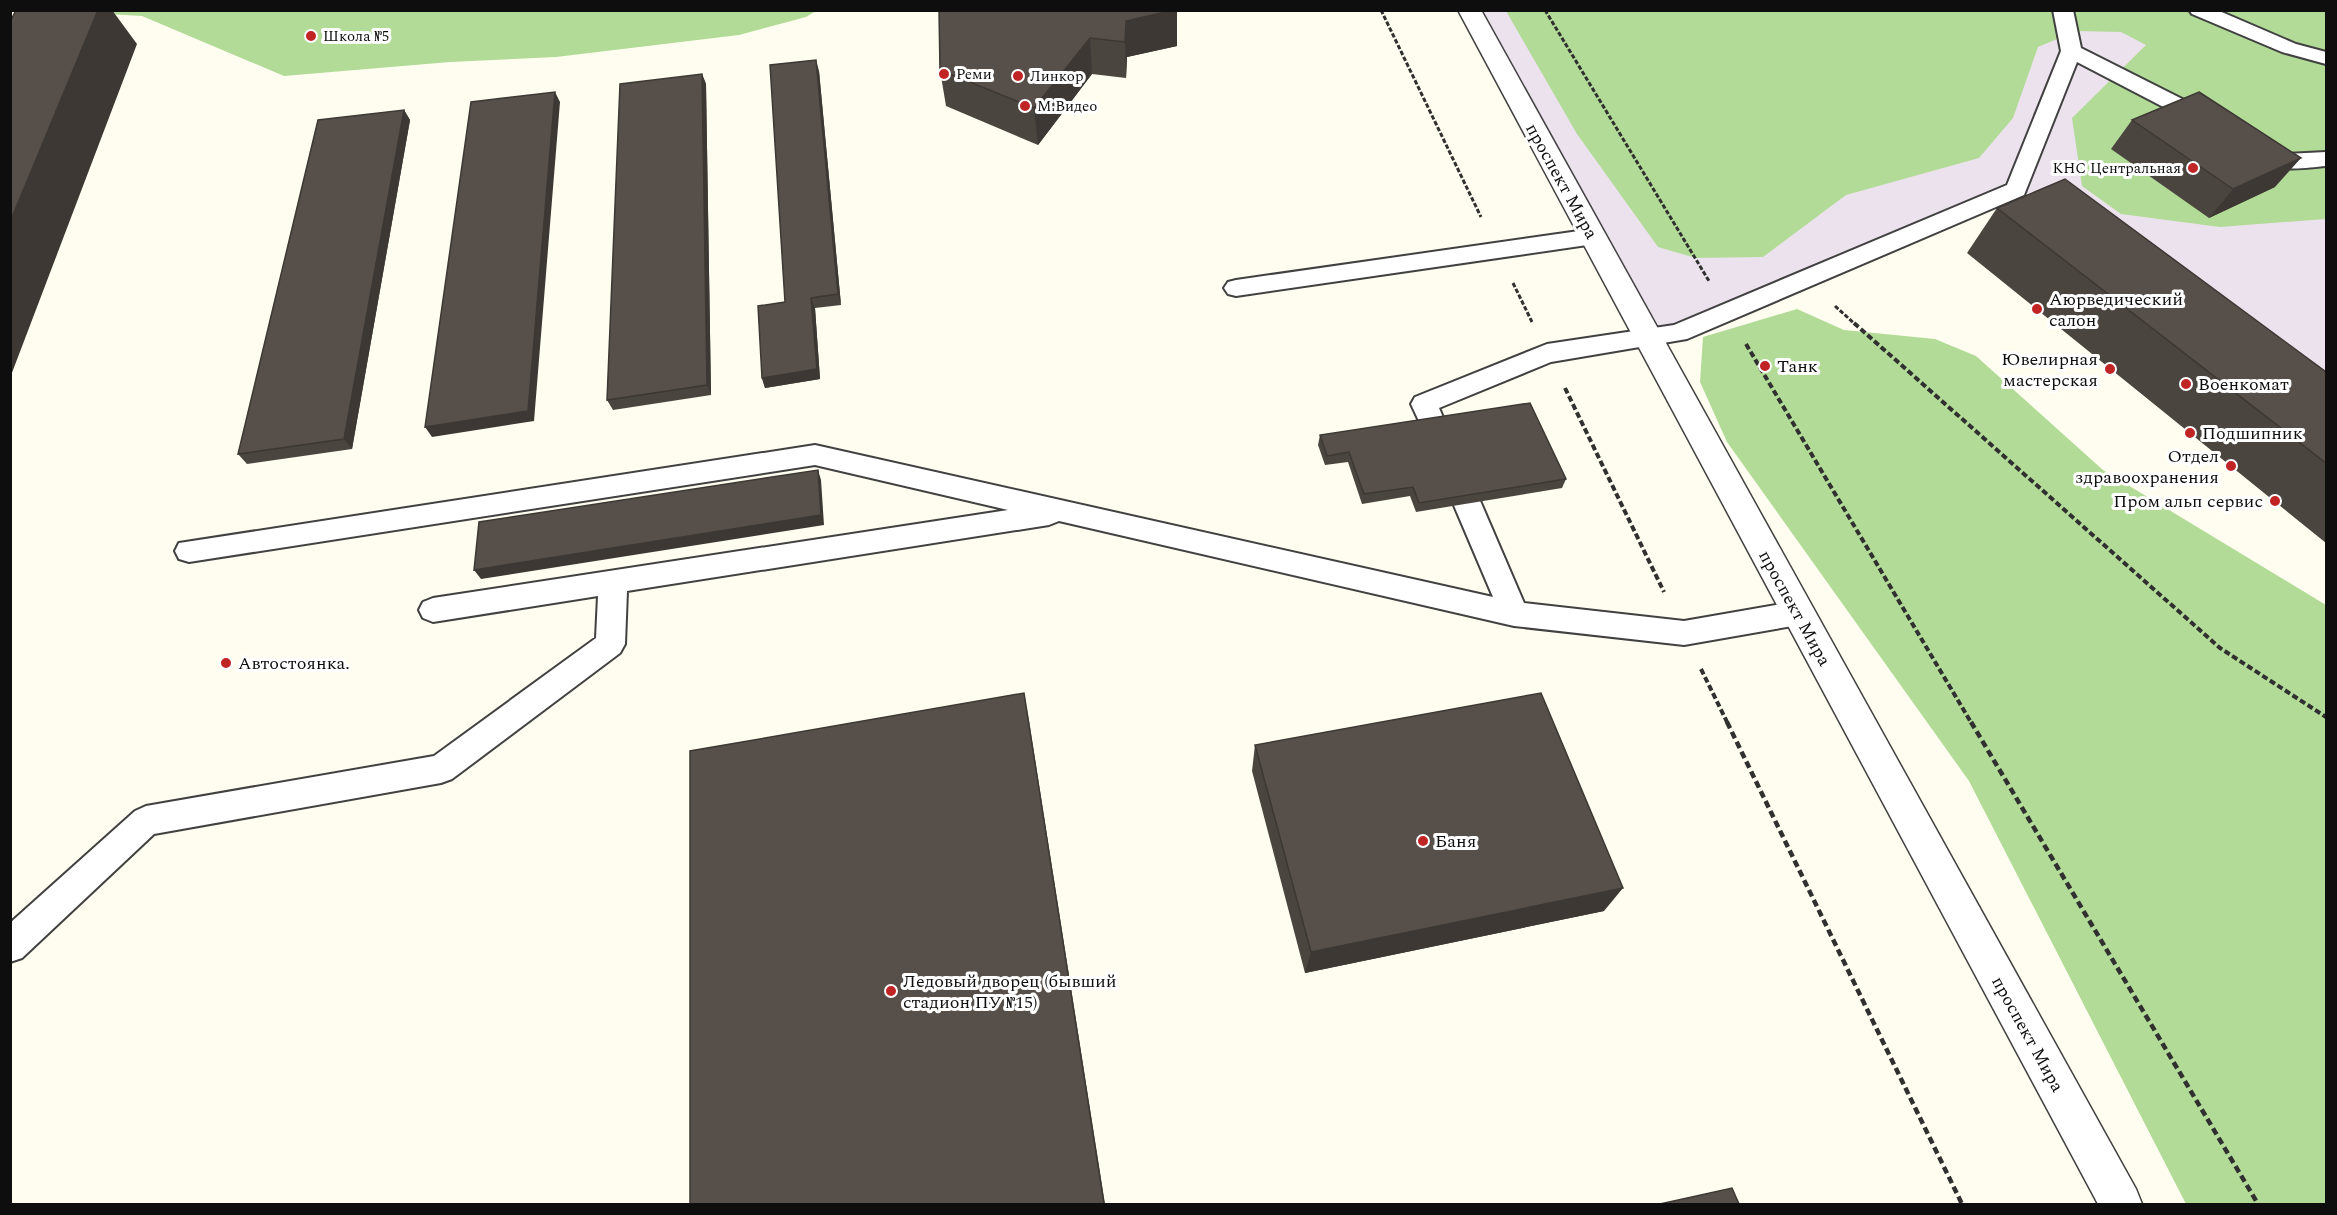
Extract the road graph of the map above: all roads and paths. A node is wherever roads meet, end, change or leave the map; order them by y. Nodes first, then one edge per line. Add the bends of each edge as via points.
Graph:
1 (1469, 10) edge
2 (1545, 10) edge
3 (2063, 10) edge
4 (2199, 10) edge
5 (2071, 51) junction
6 (2326, 58) edge
7 (2219, 128) edge
8 (2239, 138) edge
9 (2326, 159) edge
10 (1593, 237) junction
11 (1805, 279) junction
12 (1236, 288) dead end
13 (1727, 312) junction
14 (1647, 337) junction
15 (1434, 427) edge
16 (1467, 503) edge
17 (1066, 512) junction
18 (189, 551) dead end
19 (613, 582) junction
20 (433, 610) dead end
21 (1798, 613) junction
22 (1514, 614) junction
23 (2326, 717) edge
24 (10, 946) edge
25 (2121, 1204) edge
26 (2258, 1204) edge

1 - 10 street, проспект Мира
2 - 13 path
3 - 5 lane
4 - 6 lane via 2289,48
5 - 7 lane
5 - 11 lane via 2016,190
8 - 9 lane via 2280,161
10 - 12 lane
10 - 14 street, проспект Мира
11 - 13 lane
11 - 23 path via 2220,648
13 - 14 lane via 1678,333
13 - 26 path
14 - 15 lane via 1547,353 1424,404
14 - 21 street, проспект Мира
16 - 22 lane
17 - 18 lane via 815,455
17 - 19 lane
17 - 22 lane
19 - 20 lane
19 - 24 lane via 610,644 441,769 146,820
21 - 22 lane via 1684,633
21 - 25 street, проспект Мира

